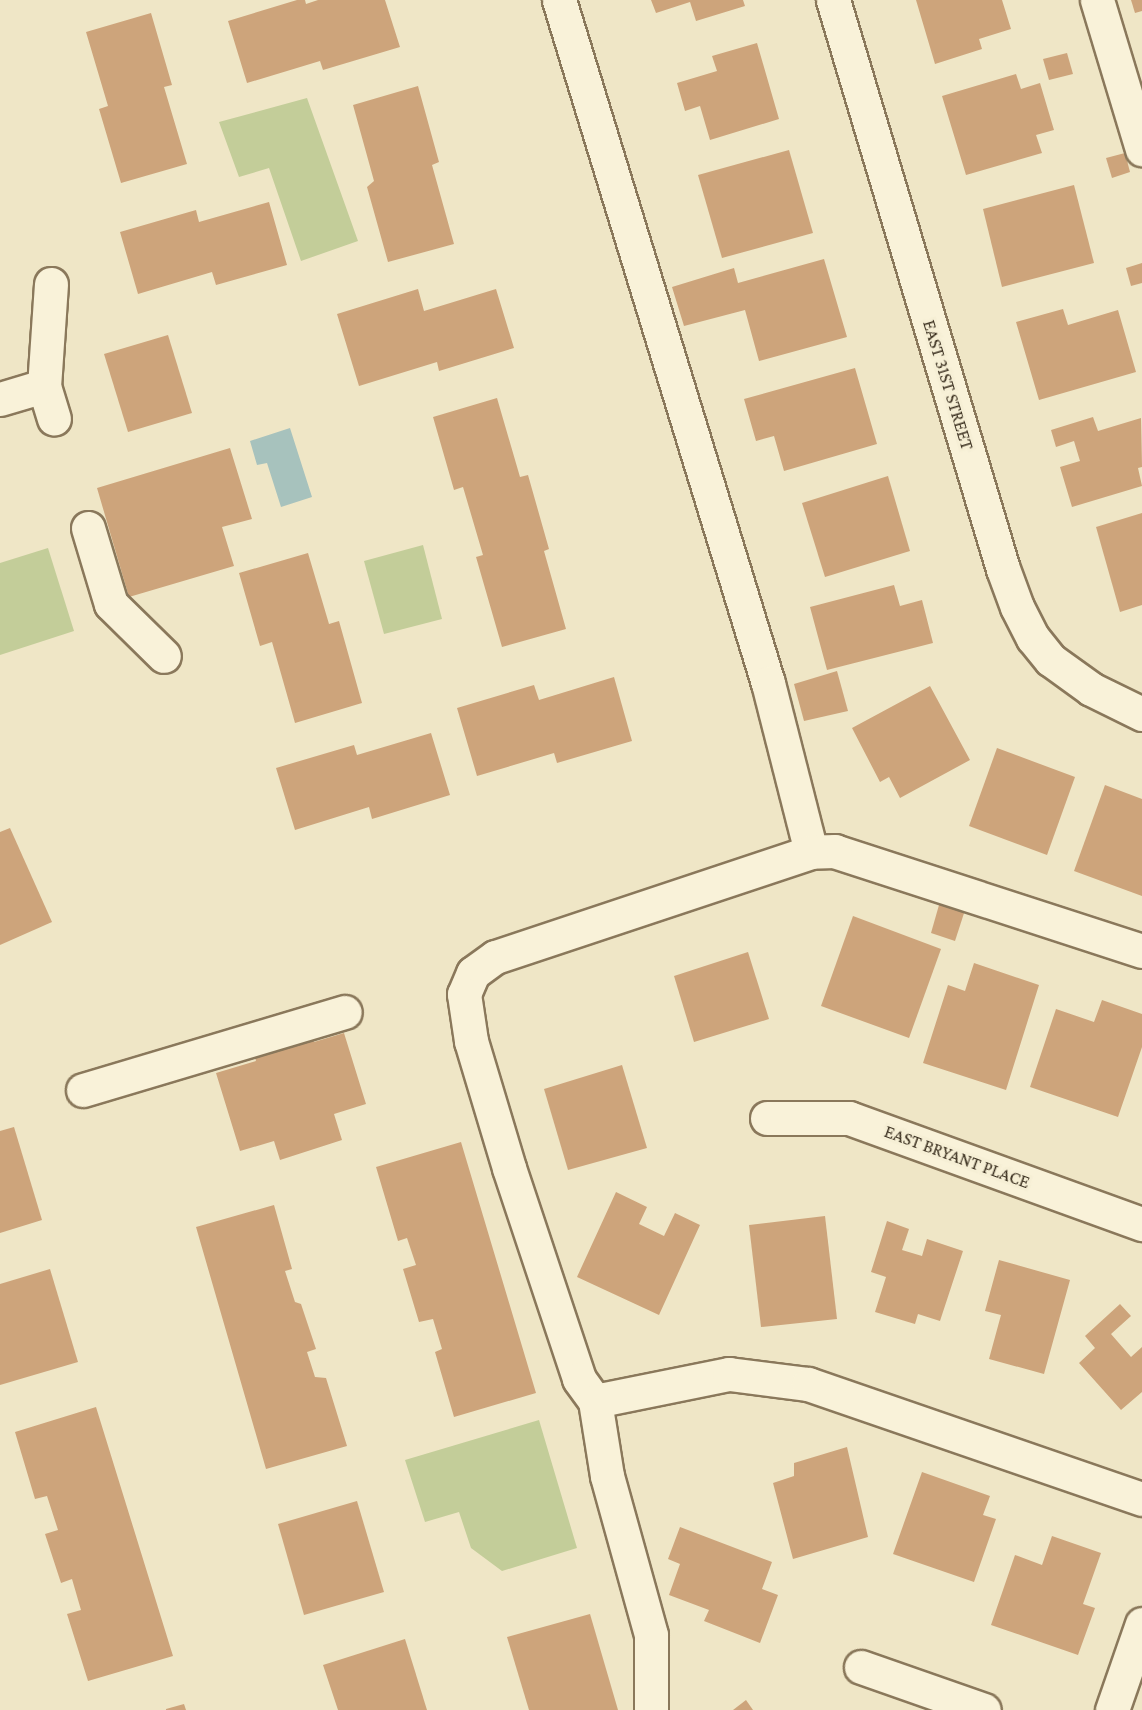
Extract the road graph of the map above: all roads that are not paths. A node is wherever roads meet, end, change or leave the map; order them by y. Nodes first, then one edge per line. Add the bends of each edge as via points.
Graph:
1 (559, 0) edge
2 (833, 0) edge
3 (1097, 0) edge
4 (1142, 149) edge
5 (51, 284) dead end
6 (44, 386) junction
7 (0, 399) edge
8 (54, 418) dead end
9 (88, 528) dead end
10 (164, 656) dead end
11 (1142, 714) edge
12 (811, 852) junction
13 (1142, 951) edge
14 (345, 1012) dead end
15 (83, 1090) dead end
16 (767, 1118) dead end
17 (1142, 1224) edge
18 (595, 1401) junction
19 (1142, 1499) edge
20 (1142, 1624) edge
21 (861, 1667) dead end
22 (651, 1710) edge
23 (984, 1710) edge
24 (1112, 1710) edge

1 - 12 street via 768,683
2 - 11 street, EAST 31ST STREET via 1017,608 1051,660 1091,689
3 - 4 street
5 - 6 street
6 - 7 street
6 - 8 street
9 - 10 street via 111,604
12 - 13 street via 835,851
12 - 18 street via 495,957 473,973 464,994 471,1041 509,1168 579,1379
14 - 15 street
16 - 17 street, EAST BRYANT PLACE via 849,1118
18 - 19 street via 729,1374 808,1384
18 - 22 street via 608,1476 651,1635
20 - 24 street
21 - 23 street

